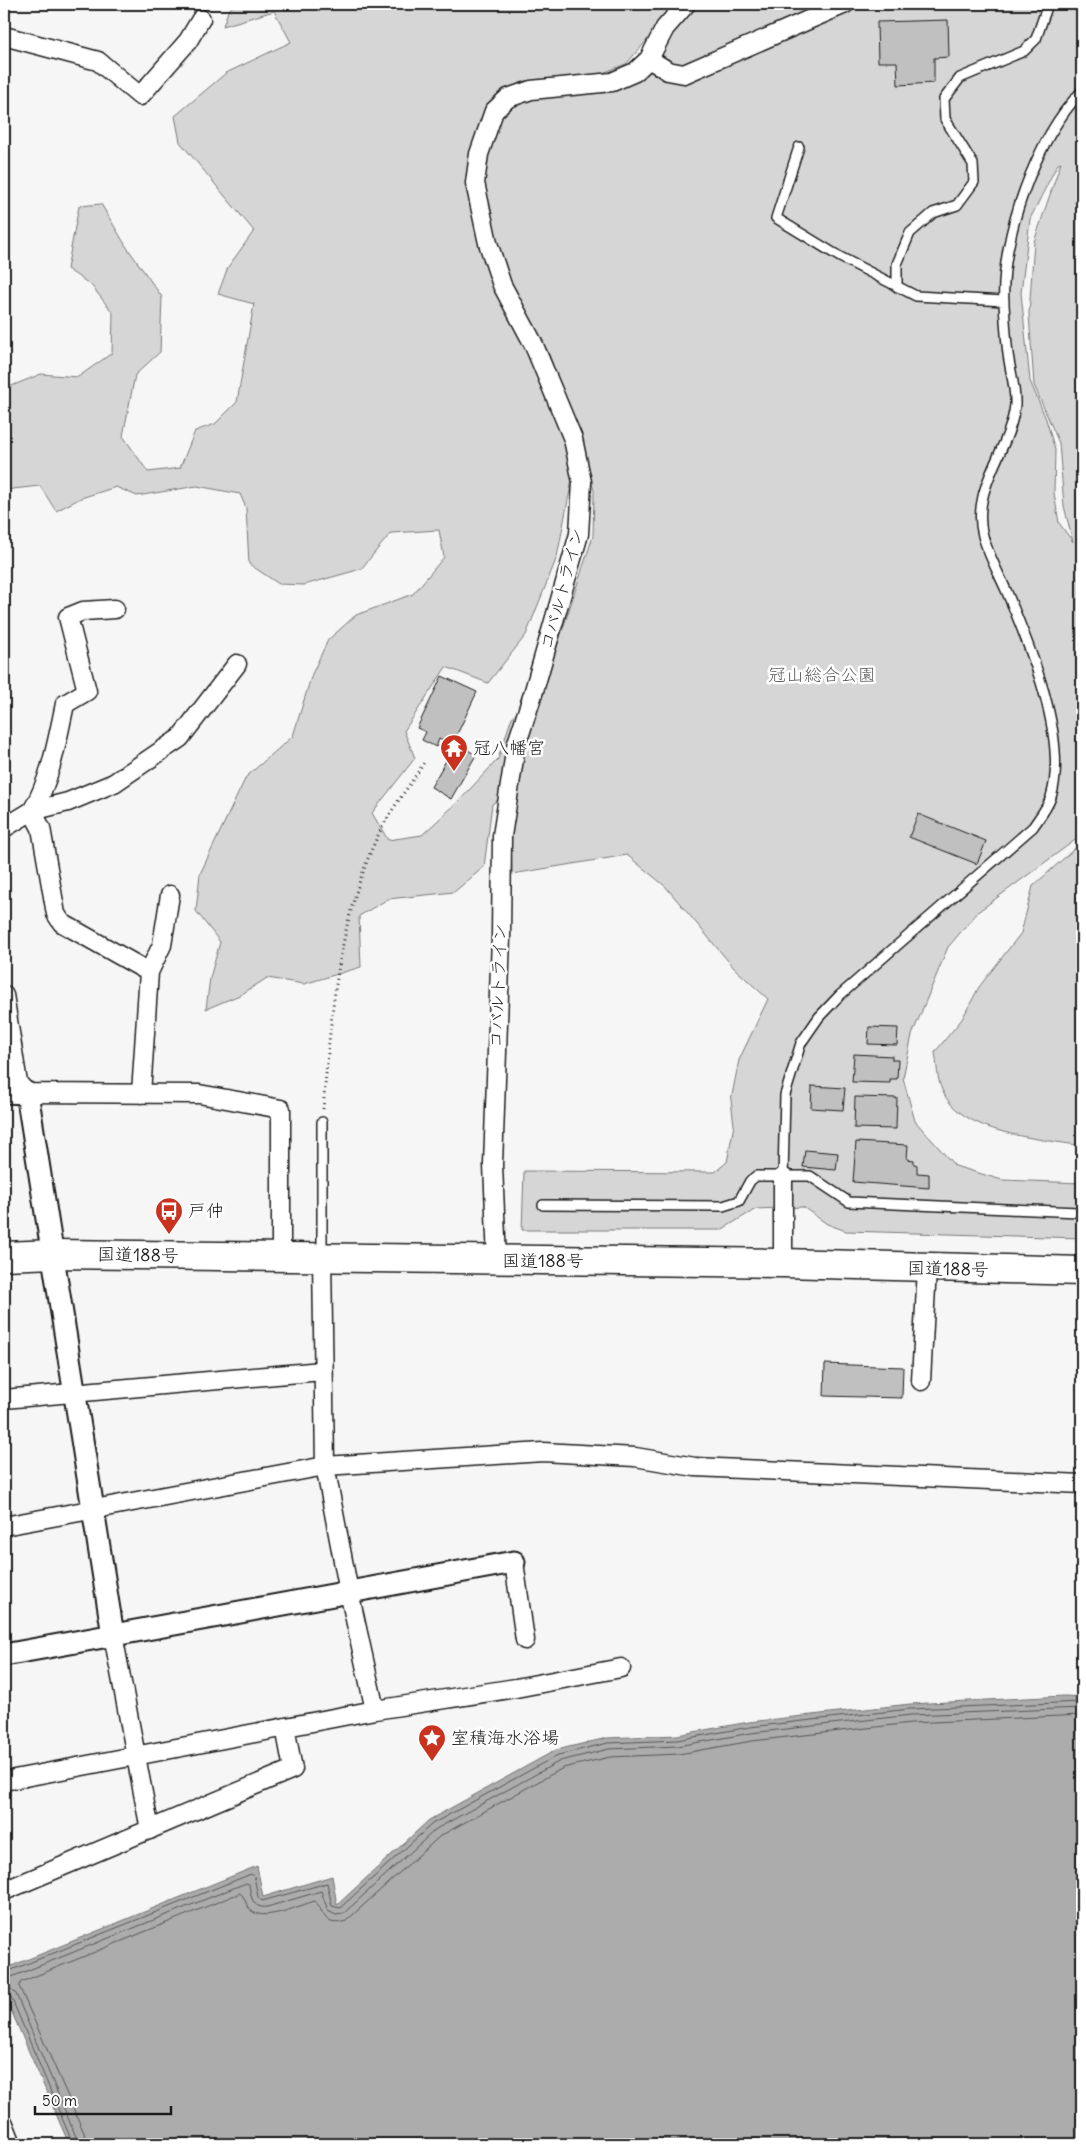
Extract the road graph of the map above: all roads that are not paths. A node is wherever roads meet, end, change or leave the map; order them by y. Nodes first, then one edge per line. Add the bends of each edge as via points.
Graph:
1 (686, 4) edge
2 (845, 4) edge
3 (1048, 4) edge
4 (201, 19) dead end
5 (4, 36) edge
6 (649, 59) junction
7 (1082, 91) edge
8 (799, 147) dead end
9 (897, 287) junction
10 (1004, 301) junction
11 (116, 609) dead end
12 (237, 664) dead end
13 (32, 812) junction
14 (4, 828) edge
15 (170, 895) dead end
16 (150, 972) junction
17 (4, 995) edge
18 (4, 1092) edge
19 (27, 1093) junction
20 (141, 1094) junction
21 (322, 1122) road end
22 (783, 1177) junction
23 (543, 1205) dead end
24 (1078, 1212) dead end
25 (54, 1254) junction
26 (4, 1256) edge
27 (281, 1258) junction
28 (322, 1258) junction
29 (498, 1261) junction
30 (783, 1263) junction
31 (927, 1268) junction
32 (1082, 1271) edge
33 (322, 1371) junction
34 (921, 1381) dead end
35 (75, 1394) junction
36 (4, 1400) edge
37 (325, 1466) junction
38 (1082, 1484) edge
39 (93, 1510) junction
40 (4, 1526) edge
41 (514, 1562) joint
42 (348, 1592) junction
43 (113, 1635) junction
44 (525, 1640) dead end
45 (4, 1655) edge
46 (621, 1668) dead end
47 (375, 1710) junction
48 (285, 1727) junction
49 (136, 1756) junction
50 (4, 1781) edge
51 (150, 1830) junction
52 (4, 1891) edge
53 (4, 2124) edge
54 (12, 2144) edge

1 - 6 street, コバルトライン via 665,28
2 - 6 street via 684,74 668,71
3 - 9 lane via 1036,39 1024,51 960,78 944,99 945,120 973,164 974,182 957,205 933,213 910,233 897,264
4 - 5 street via 188,41 140,96 98,61
6 - 29 street, コバルトライン via 635,72 612,82 531,90 508,98 494,111 479,154 475,183 488,243 502,285 533,343 573,439 582,482 579,534 516,746 502,836 502,937 493,1165
7 - 10 lane via 1046,143 1023,191 1007,248
8 - 9 lane via 776,218
9 - 10 lane via 916,296
10 - 22 lane via 1015,403 1010,433 985,484 981,502 982,535 1037,669 1050,716 1056,771 1051,798 1033,827 838,996 819,1017 801,1043 785,1095
11 - 13 street via 84,611 68,617 86,691 65,704 53,759
12 - 13 street via 180,738 114,783 68,802
13 - 14 street
13 - 16 street via 42,828 56,914 62,923
15 - 16 street via 162,945
16 - 20 street
17 - 19 street via 18,1083
18 - 19 street
19 - 20 street
19 - 25 street
20 - 27 street via 199,1094 282,1109
21 - 28 lane
22 - 23 lane via 756,1176 739,1201 723,1206
22 - 24 lane via 810,1176 849,1202
22 - 30 street
25 - 26 highway, 国道188号
25 - 27 highway, 国道188号
25 - 35 street
27 - 28 highway, 国道188号
28 - 29 highway, 国道188号
28 - 33 street
29 - 30 highway, 国道188号
30 - 31 highway, 国道188号
31 - 32 highway, 国道188号
31 - 34 street
33 - 35 street
33 - 37 street
35 - 36 street
35 - 39 street
37 - 38 street via 543,1452 635,1457 695,1467
37 - 39 street
37 - 42 street
39 - 40 street
39 - 43 street
41 - 42 street
41 - 44 street
42 - 43 street
42 - 47 street
43 - 45 street
43 - 49 street
46 - 47 street
47 - 48 street
48 - 49 street
48 - 51 street via 293,1769
49 - 50 street
49 - 51 street
51 - 52 street
53 - 54 street

